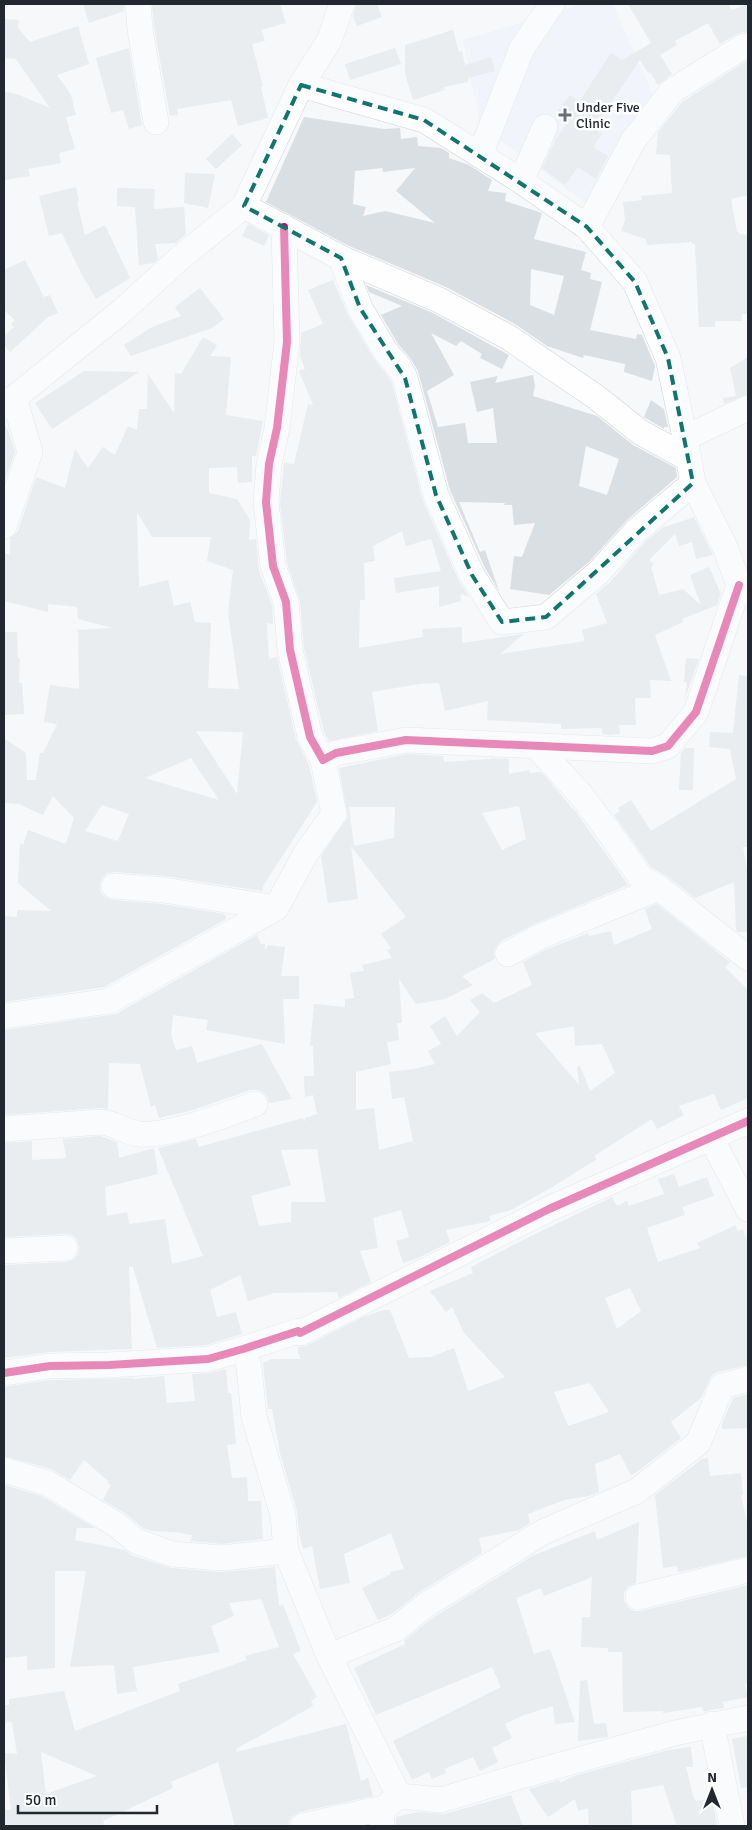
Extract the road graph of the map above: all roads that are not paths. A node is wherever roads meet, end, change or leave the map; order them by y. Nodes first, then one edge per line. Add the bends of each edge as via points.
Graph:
1 (138, 4) edge
2 (342, 4) edge
3 (552, 4) edge
4 (744, 46) dead end
5 (301, 85) junction
6 (156, 122) dead end
7 (545, 127) dead end
8 (480, 155) junction
9 (521, 181) junction
10 (244, 206) junction
11 (284, 227) junction
12 (587, 227) junction
13 (341, 258) junction
14 (9, 402) edge
15 (748, 408) edge
16 (687, 448) junction
17 (693, 484) junction
18 (4, 526) edge
19 (744, 589) edge
20 (536, 746) junction
21 (323, 760) junction
22 (114, 886) dead end
23 (658, 888) junction
24 (276, 908) junction
25 (508, 954) dead end
26 (748, 958) edge
27 (4, 1016) edge
28 (255, 1104) dead end
29 (748, 1122) edge
30 (4, 1129) edge
31 (712, 1138) junction
32 (748, 1209) edge
33 (65, 1248) dead end
34 (4, 1251) edge
35 (243, 1349) junction
36 (4, 1373) edge
37 (748, 1380) edge
38 (4, 1470) edge
39 (286, 1551) junction
40 (748, 1570) edge
41 (638, 1597) dead end
42 (329, 1656) junction
43 (748, 1718) edge
44 (712, 1724) junction
45 (388, 1810) edge
46 (303, 1826) edge
47 (732, 1826) edge

1 - 6 street
2 - 5 street via 329,42
3 - 8 street via 522,48
4 - 12 street via 672,91 633,141
5 - 8 street via 424,120
5 - 10 street
7 - 9 street
8 - 9 street
9 - 12 street
10 - 11 street
10 - 14 street
11 - 13 street
11 - 21 street via 287,342 266,502 273,566 286,602 290,650 310,737
12 - 16 street via 635,282 668,358
13 - 16 street via 439,300 508,338 596,397 640,432
13 - 17 street via 360,308 405,378 436,495 472,575 502,622 546,618 598,572 636,531
14 - 18 street via 30,452
15 - 16 street
16 - 17 street
17 - 19 street
19 - 20 street via 696,712 668,746 652,751
20 - 21 street via 406,740 336,753
20 - 23 street via 581,794 641,878
21 - 24 street via 334,814 306,853
22 - 24 street via 164,890
23 - 25 street via 540,936
23 - 26 street
24 - 27 street via 109,1001
28 - 30 street via 155,1134 135,1133 102,1122
29 - 31 street
31 - 32 street
31 - 35 street via 549,1209 300,1333
33 - 34 street
35 - 36 street via 208,1358 50,1366
35 - 39 street via 249,1368 254,1417 283,1515
37 - 42 street via 722,1386 698,1443 637,1491 544,1532 426,1605 396,1629
38 - 39 street via 47,1483 117,1524 136,1541 172,1554 222,1558
39 - 42 street
40 - 41 street
42 - 45 street
43 - 44 street
44 - 45 street via 441,1800
44 - 47 street
45 - 46 street

